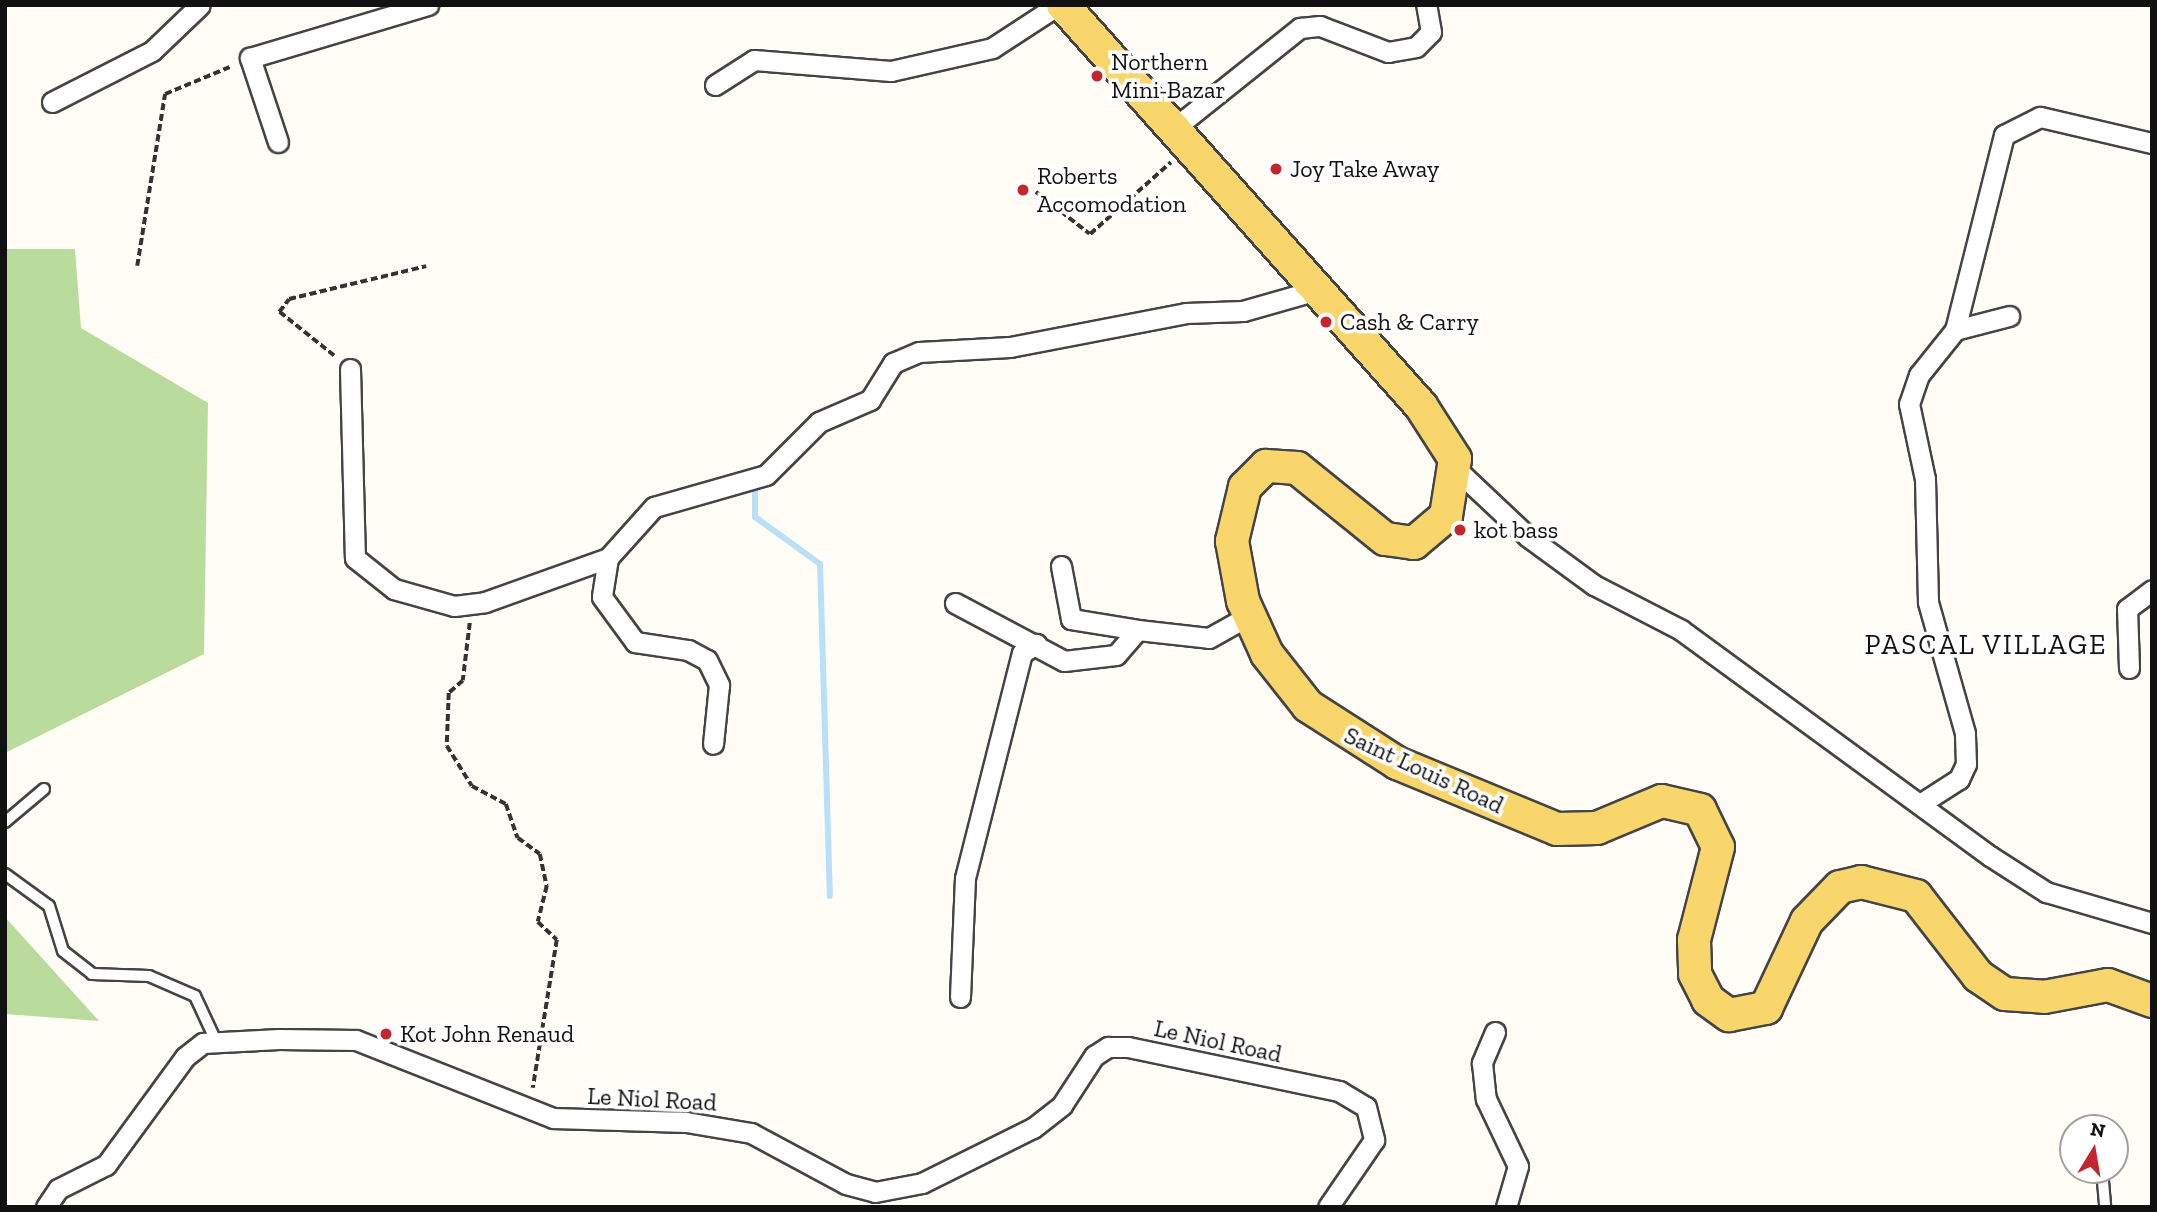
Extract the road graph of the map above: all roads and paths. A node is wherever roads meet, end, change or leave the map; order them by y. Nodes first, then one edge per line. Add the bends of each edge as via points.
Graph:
1 (200, 5) edge
2 (428, 5) edge
3 (1426, 5) edge
4 (1064, 6) edge
5 (250, 58) junction
6 (715, 85) dead end
7 (52, 102) dead end
8 (1180, 138) junction
9 (278, 142) dead end
10 (2152, 143) edge
11 (1036, 192) dead end
12 (137, 265) dead end
13 (426, 266) dead end
14 (1313, 291) junction
15 (2009, 316) dead end
16 (1955, 330) junction
17 (350, 369) joint
18 (1457, 469) junction
19 (608, 558) junction
20 (1060, 566) dead end
21 (2152, 590) edge
22 (485, 602) junction
23 (955, 603) dead end
24 (1250, 615) junction
25 (1138, 630) junction
26 (1036, 644) junction
27 (2129, 668) dead end
28 (713, 744) dead end
29 (44, 789) dead end
30 (1923, 802) junction
31 (5, 822) edge
32 (5, 874) edge
33 (2152, 923) edge
34 (960, 998) dead end
35 (2152, 1001) edge
36 (1495, 1032) dead end
37 (216, 1041) junction
38 (523, 1106) junction
39 (2103, 1184) edge
40 (46, 1207) edge
41 (1328, 1207) edge
42 (1506, 1207) edge
43 (2105, 1207) edge

1 - 7 street via 152,51
2 - 5 street
3 - 8 street via 1431,32 1416,47 1388,52 1321,26 1300,28
4 - 6 street via 992,48 891,71 754,60
4 - 8 main road
5 - 9 street
5 - 12 path via 165,94
8 - 11 path via 1090,234
8 - 14 main road
10 - 16 street via 2040,117 2004,135
13 - 17 path via 289,299 284,305 279,312
14 - 18 main road via 1421,406 1451,448
14 - 19 street via 1243,310 1186,313 1010,347 919,352 893,363 870,400 819,422 766,475 654,507
15 - 16 street
16 - 30 street via 1919,376 1909,404 1925,479 1928,602 1965,733 1966,764 1959,779
17 - 22 street via 355,558 394,589 454,607
18 - 24 main road, Saint Louis Road via 1442,523 1423,540 1401,544 1370,530 1297,468 1266,466 1245,487 1233,526 1233,556
18 - 30 street via 1527,536 1594,584 1681,631 1842,753
19 - 22 street
19 - 28 street via 602,597 635,642 688,650 707,660 719,685
20 - 25 street via 1071,619
21 - 27 street via 2127,609
22 - 38 path via 463,637 463,681 449,693 444,729 472,786 506,804 518,838 540,854 544,869 538,922 556,940 555,953 541,1009 532,1100
23 - 26 street
24 - 25 street via 1209,638
24 - 35 main road, Saint Louis Road via 1266,654 1308,706 1357,743 1417,772 1557,830 1597,828 1661,801 1700,810 1718,847 1694,940 1695,974 1708,1000 1729,1015 1766,1008 1807,921 1840,887 1861,882 1916,896 1978,976 2005,994 2044,997 2108,985
25 - 26 street via 1116,654 1086,661 1064,661
26 - 34 street via 1022,653 965,878
29 - 31 lane
30 - 33 street via 2046,892
32 - 37 lane via 49,906 63,951 92,974 149,976 195,996
36 - 42 street via 1482,1063 1486,1099 1518,1166
37 - 38 street, Le Niol Road via 356,1040
37 - 40 street, Le Niol Road via 185,1057 106,1165 58,1189
38 - 41 street, Le Niol Road via 553,1118 686,1122 751,1133 846,1184 875,1192 922,1183 1033,1128 1062,1105 1094,1056 1108,1047 1128,1047 1339,1091 1366,1107 1374,1140
39 - 43 lane

